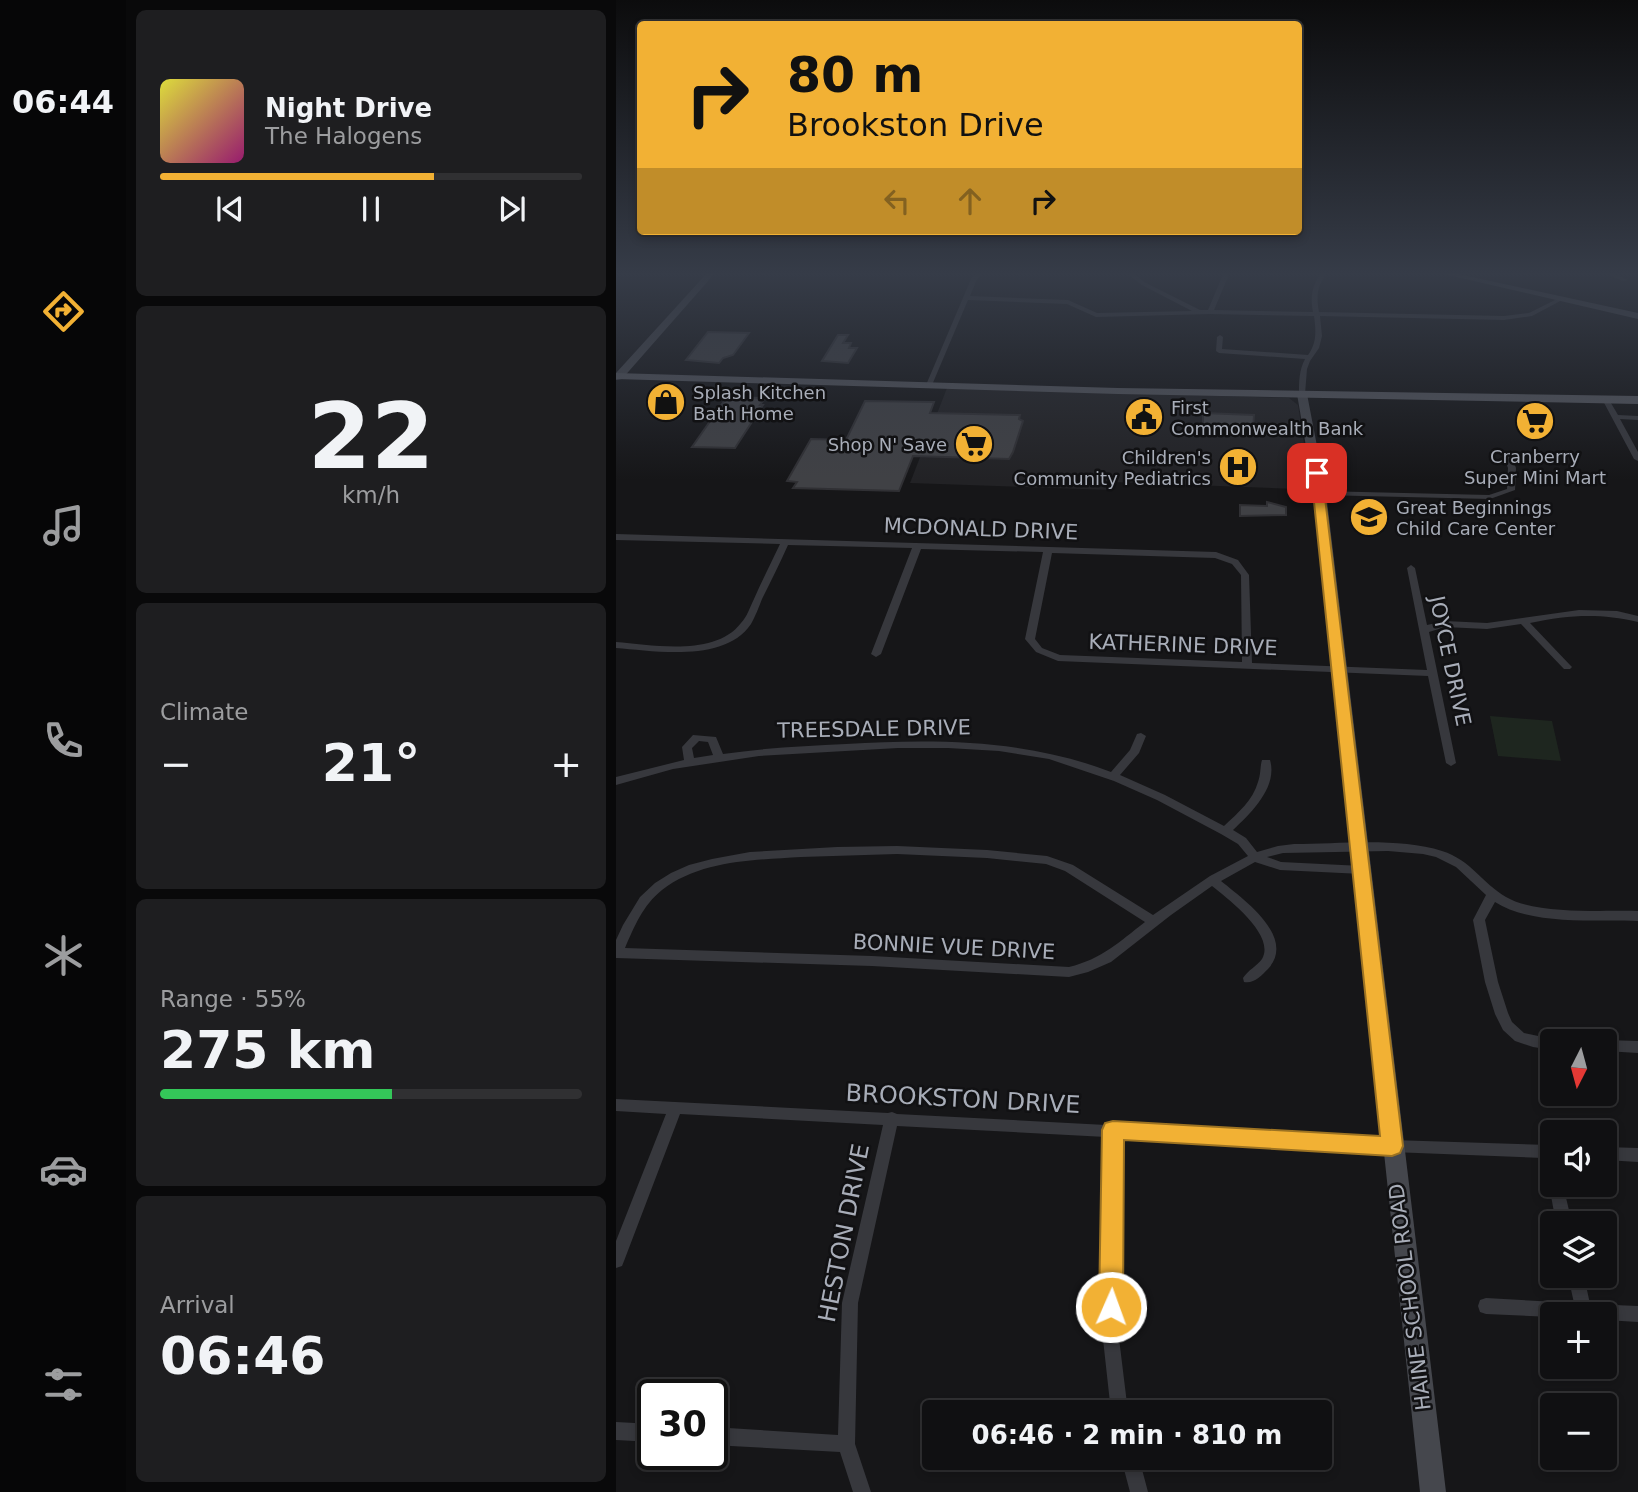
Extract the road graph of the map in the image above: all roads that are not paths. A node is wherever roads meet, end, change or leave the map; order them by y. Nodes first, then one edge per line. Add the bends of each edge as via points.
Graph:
1 (649, 342) edge
2 (947, 342) edge
3 (1220, 342) edge
4 (1317, 342) edge
5 (1310, 357) junction
6 (617, 377) edge
7 (929, 385) junction
8 (1302, 394) junction
9 (1606, 399) junction
10 (1638, 400) edge
11 (1616, 417) junction
12 (1638, 418) edge
13 (1507, 455) dead end
14 (1638, 459) edge
15 (1320, 493) junction
16 (616, 537) edge
17 (786, 541) junction
18 (918, 545) junction
19 (1048, 549) junction
20 (1411, 568) dead end
21 (1638, 619) edge
22 (1522, 620) junction
23 (1423, 631) junction
24 (616, 645) edge
25 (876, 654) dead end
26 (1248, 666) junction
27 (1567, 667) dead end
28 (1338, 670) junction
29 (1433, 673) junction
30 (1140, 736) dead end
31 (719, 756) junction
32 (689, 760) junction
33 (1266, 762) dead end
34 (1451, 762) dead end
35 (1114, 775) junction
36 (616, 780) edge
37 (1225, 831) junction
38 (1358, 848) junction
39 (1256, 858) junction
40 (1362, 870) junction
41 (1214, 881) junction
42 (1493, 894) junction
43 (1638, 916) edge
44 (1153, 922) junction
45 (617, 953) edge
46 (1248, 978) dead end
47 (1540, 1042) edge
48 (1617, 1046) edge
49 (1638, 1047) edge
50 (616, 1105) edge
51 (675, 1108) junction
52 (892, 1118) junction
53 (1113, 1130) junction
54 (1392, 1146) junction
55 (1540, 1152) edge
56 (1617, 1154) edge
57 (1638, 1155) edge
58 (616, 1261) edge
59 (1486, 1306) dead end
60 (1540, 1309) edge
61 (1617, 1313) edge
62 (1638, 1314) edge
63 (1118, 1400) edge
64 (616, 1431) edge
65 (637, 1432) edge
66 (728, 1437) edge
67 (846, 1444) junction
68 (1133, 1470) edge
69 (862, 1492) edge
70 (1139, 1492) edge
71 (1433, 1492) edge

1 - 6 street
2 - 7 street
3 - 5 street via 1219,351
4 - 5 street
5 - 8 street
6 - 7 main road
7 - 8 main road
8 - 9 main road
8 - 15 street, HAINE SCHOOL ROAD
9 - 10 main road
9 - 11 street
11 - 12 street
11 - 14 street
13 - 15 street via 1511,490 1490,497
15 - 28 street, HAINE SCHOOL ROAD
16 - 17 street, MCDONALD DRIVE
17 - 18 street, MCDONALD DRIVE
17 - 24 street via 746,624 731,638 701,648
18 - 19 street, MCDONALD DRIVE
18 - 25 street
19 - 26 street, MCDONALD DRIVE via 1199,553 1235,562 1247,582
19 - 26 street, KATHERINE DRIVE via 1030,639 1043,653 1076,661
20 - 23 street, JOYCE DRIVE
21 - 22 street via 1586,611
22 - 23 street via 1485,627 1435,625
22 - 27 street
23 - 29 street, JOYCE DRIVE
26 - 28 street, KATHERINE DRIVE
28 - 29 street, KATHERINE DRIVE
28 - 38 street, HAINE SCHOOL ROAD
29 - 34 street, JOYCE DRIVE
30 - 35 street via 1135,751
31 - 32 street, TREESDALE DRIVE
31 - 32 street via 712,739 698,737 687,747
31 - 35 street, TREESDALE DRIVE via 958,744 1047,755
32 - 36 street, TREESDALE DRIVE
33 - 37 street via 1262,788
35 - 37 street, TREESDALE DRIVE
37 - 39 street, TREESDALE DRIVE via 1242,841
38 - 39 street, BONNIE VUE DRIVE via 1277,850
38 - 40 street, HAINE SCHOOL ROAD
38 - 42 street, BONNIE VUE DRIVE via 1439,854 1466,868
39 - 40 street via 1280,866
39 - 41 street, BONNIE VUE DRIVE
40 - 54 street, HAINE SCHOOL ROAD
41 - 44 street, BONNIE VUE DRIVE
41 - 46 street via 1254,917 1268,938 1269,957
42 - 43 street, BONNIE VUE DRIVE via 1528,909
42 - 47 street via 1479,920 1501,1013 1514,1033
44 - 45 street, BONNIE VUE DRIVE via 1114,956 1069,972
44 - 45 street via 1069,868 1046,860 902,849 760,855 711,863 659,887 634,914
48 - 49 street
50 - 51 street, BROOKSTON DRIVE
51 - 52 street, BROOKSTON DRIVE
51 - 58 street
52 - 53 street, BROOKSTON DRIVE
52 - 67 street, HESTON DRIVE via 850,1303
53 - 54 street, BROOKSTON DRIVE
53 - 63 street via 1110,1330
54 - 55 street, BROOKSTON DRIVE
54 - 71 street, HAINE SCHOOL ROAD
56 - 57 street
59 - 60 street
61 - 62 street
64 - 65 street
66 - 67 street
67 - 69 street
68 - 70 street

